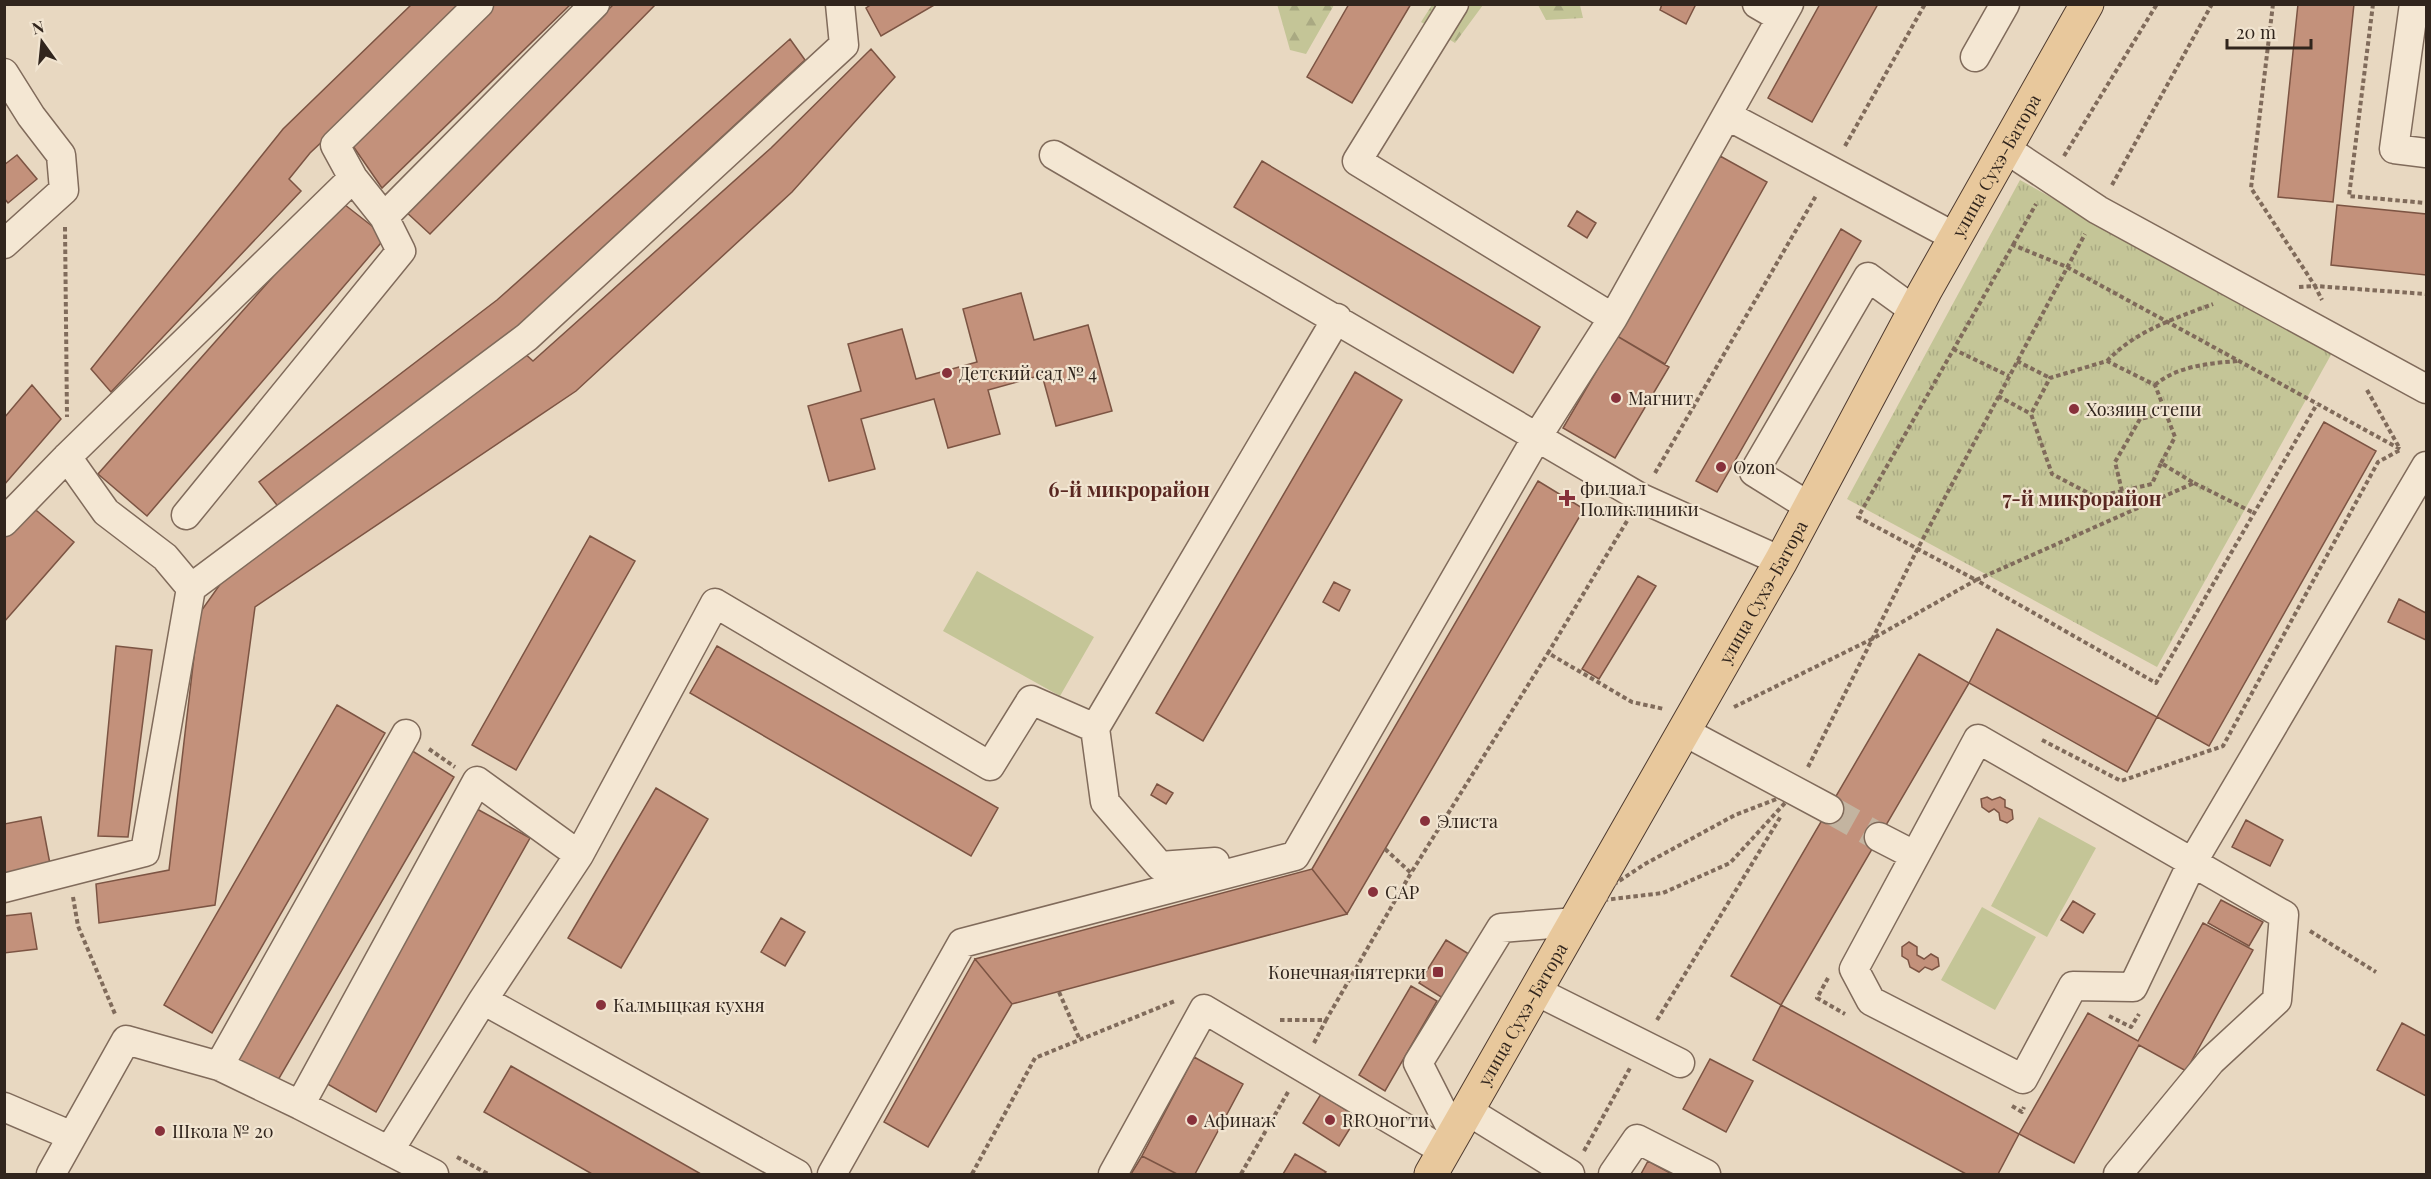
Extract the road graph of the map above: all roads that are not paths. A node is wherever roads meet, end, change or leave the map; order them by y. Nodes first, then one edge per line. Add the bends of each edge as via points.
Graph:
1 (479, 4) edge
2 (595, 4) edge
3 (840, 4) edge
4 (1454, 4) edge
5 (1757, 4) edge
6 (2005, 4) edge
7 (2087, 4) edge
8 (2414, 4) edge
9 (1785, 11) edge
10 (1975, 57) dead end
11 (4, 73) edge
12 (1728, 116) junction
13 (2006, 149) junction
14 (2427, 153) edge
15 (1054, 154) dead end
16 (353, 178) junction
17 (384, 217) junction
18 (1955, 237) junction
19 (4, 244) edge
20 (1915, 311) junction
21 (1336, 318) junction
22 (1612, 318) junction
23 (2427, 389) edge
24 (1537, 437) junction
25 (67, 457) junction
26 (2427, 466) edge
27 (1810, 507) junction
28 (186, 515) dead end
29 (4, 522) edge
30 (1781, 561) junction
31 (191, 588) junction
32 (1689, 723) junction
33 (1095, 728) junction
34 (406, 734) road end
35 (1828, 809) tunnel mouth
36 (1879, 837) tunnel mouth
37 (579, 855) junction
38 (1914, 855) junction
39 (1295, 856) junction
40 (2192, 863) junction
41 (4, 888) edge
42 (1581, 912) junction
43 (1536, 991) junction
44 (483, 1000) junction
45 (1680, 1063) dead end
46 (219, 1066) junction
47 (300, 1105) junction
48 (4, 1107) edge
49 (72, 1136) junction
50 (1449, 1143) edge
51 (389, 1151) junction
52 (1576, 1164) edge
53 (51, 1174) edge
54 (434, 1174) edge
55 (797, 1174) edge
56 (832, 1174) edge
57 (1113, 1174) edge
58 (1613, 1174) edge
59 (1706, 1174) edge
60 (2118, 1174) edge

1 - 16 street via 336,145
2 - 17 street
3 - 31 street via 844,45 527,337
4 - 22 street via 1357,161
5 - 9 street
6 - 10 street
7 - 13 main road, улица Сухэ-Батора
8 - 14 street via 2394,149
9 - 12 street
11 - 19 street via 61,155 64,190
12 - 18 street
12 - 22 street
13 - 18 main road, улица Сухэ-Батора
13 - 23 street via 2098,210
15 - 21 street
16 - 17 street
16 - 25 street
17 - 28 street via 401,251
18 - 20 main road, улица Сухэ-Батора
20 - 27 main road, улица Сухэ-Батора
20 - 27 street via 1868,277 1754,472
21 - 24 street
21 - 33 street
22 - 24 street
24 - 30 street via 1641,498
24 - 39 street
25 - 29 street
25 - 31 street via 106,512 165,557
26 - 40 street
27 - 30 main road, улица Сухэ-Батора
30 - 32 main road, улица Сухэ-Батора
31 - 41 street via 145,852
32 - 35 street via 1800,782
32 - 42 main road, улица Сухэ-Батора
33 - 37 street via 1031,700 990,766 716,603
33 - 39 street via 1105,802 1160,866
34 - 46 street
36 - 38 street
37 - 44 street
37 - 47 street via 477,781
38 - 40 street via 1978,739
38 - 40 street via 1854,969 1871,1001 2023,1079 2073,986 2133,987
39 - 56 street via 962,943
40 - 60 street via 2284,915 2277,1000 2211,1061
42 - 43 main road, улица Сухэ-Батора
42 - 50 street via 1501,928 1418,1063
43 - 45 street
43 - 50 main road, улица Сухэ-Батора
44 - 51 street
44 - 55 street
46 - 47 street
46 - 49 street via 126,1040
47 - 51 street
48 - 49 street
49 - 53 street
50 - 52 street
50 - 57 street via 1204,1009
51 - 54 street
58 - 59 street via 1637,1139

